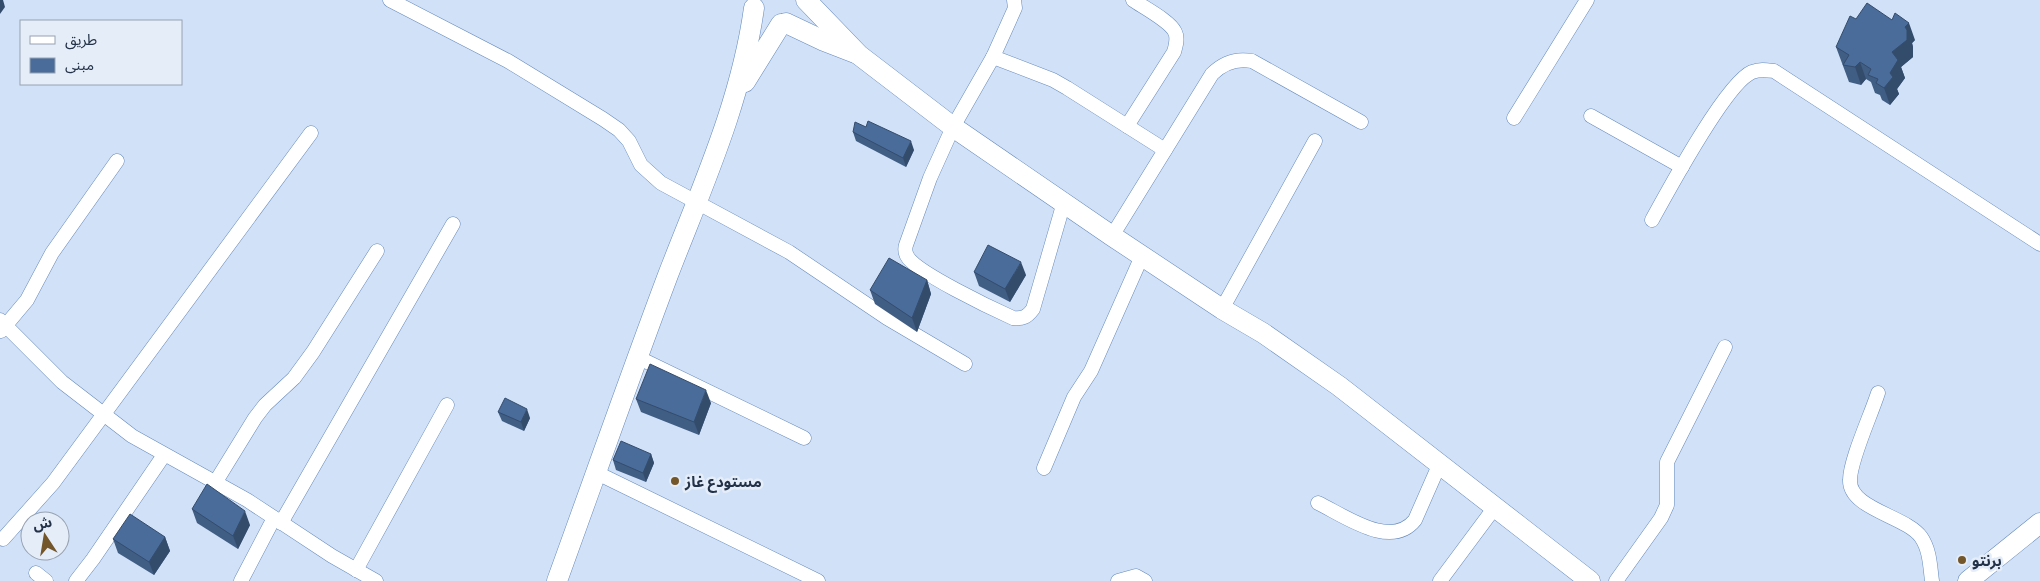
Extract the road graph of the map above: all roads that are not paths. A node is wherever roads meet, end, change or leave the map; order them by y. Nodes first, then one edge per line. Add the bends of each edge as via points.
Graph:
1 (390, 0) edge
2 (802, 0) edge
3 (806, 0) edge
4 (1014, 0) edge
5 (1132, 0) edge
6 (1587, 0) edge
7 (753, 3) edge
8 (783, 24) junction
9 (859, 55) junction
10 (993, 57) junction
11 (737, 94) junction
12 (1591, 116) dead end
13 (1514, 118) dead end
14 (1361, 122) dead end
15 (1127, 126) junction
16 (954, 127) junction
17 (311, 133) dead end
18 (1315, 141) dead end
19 (1165, 150) junction
20 (117, 161) dead end
21 (1682, 167) junction
22 (697, 202) junction
23 (1064, 202) junction
24 (1652, 220) dead end
25 (453, 224) dead end
26 (1112, 236) junction
27 (2040, 244) edge
28 (377, 251) dead end
29 (1142, 256) junction
30 (1222, 309) junction
31 (2, 326) edge
32 (1725, 347) dead end
33 (638, 357) junction
34 (965, 364) dead end
35 (1878, 393) dead end
36 (447, 405) dead end
37 (104, 416) junction
38 (804, 438) dead end
39 (164, 455) junction
40 (1440, 463) junction
41 (1044, 468) dead end
42 (596, 474) junction
43 (214, 482) junction
44 (1318, 503) dead end
45 (1495, 507) junction
46 (278, 521) junction
47 (2040, 523) edge
48 (3, 540) dead end
49 (356, 570) junction
50 (76, 581) edge
51 (241, 581) edge
52 (376, 581) edge
53 (557, 581) edge
54 (818, 581) edge
55 (1118, 581) edge
56 (1145, 581) edge
57 (1440, 581) edge
58 (1590, 581) edge
59 (1616, 581) edge
60 (1932, 581) edge
61 (1968, 581) edge

1 - 22 street via 508,61 603,119 629,141 649,174
2 - 8 street via 799,12
3 - 9 street
4 - 10 street via 1015,8
5 - 15 street via 1170,25 1176,32 1177,43
6 - 13 street
7 - 8 street via 765,21
7 - 11 street via 749,46
8 - 9 street
8 - 11 street
9 - 16 street
10 - 15 street via 1053,80
10 - 16 street
11 - 22 street
12 - 21 street
14 - 19 street via 1252,61 1242,59 1226,64 1212,74
15 - 19 street
16 - 23 street
16 - 23 street via 930,178 906,244 906,256 913,264 957,290 1020,319 1033,309
17 - 37 street
18 - 30 street
19 - 26 street
20 - 31 street via 52,253 27,300
21 - 24 street
21 - 27 street via 1737,83 1750,72 1774,71
22 - 33 street
22 - 34 street via 789,252 887,318
23 - 26 street
25 - 46 street
26 - 29 street
28 - 43 street via 313,352 294,378 255,418
29 - 30 street
29 - 41 street via 1091,371 1074,396
30 - 40 street via 1264,333 1340,386
31 - 37 street
32 - 59 street via 1668,462 1667,505 1661,518
33 - 38 street
33 - 42 street
35 - 60 street via 1854,463 1850,481 1854,495 1920,536 1927,547
36 - 49 street
37 - 39 street
37 - 48 street via 53,483
39 - 43 street
39 - 50 street
40 - 44 street via 1415,520 1398,532 1376,531
40 - 45 street
42 - 53 street
42 - 54 street
43 - 46 street
45 - 57 street
45 - 58 street
46 - 49 street
46 - 51 street
47 - 61 street
49 - 52 street
55 - 56 street via 1136,576

